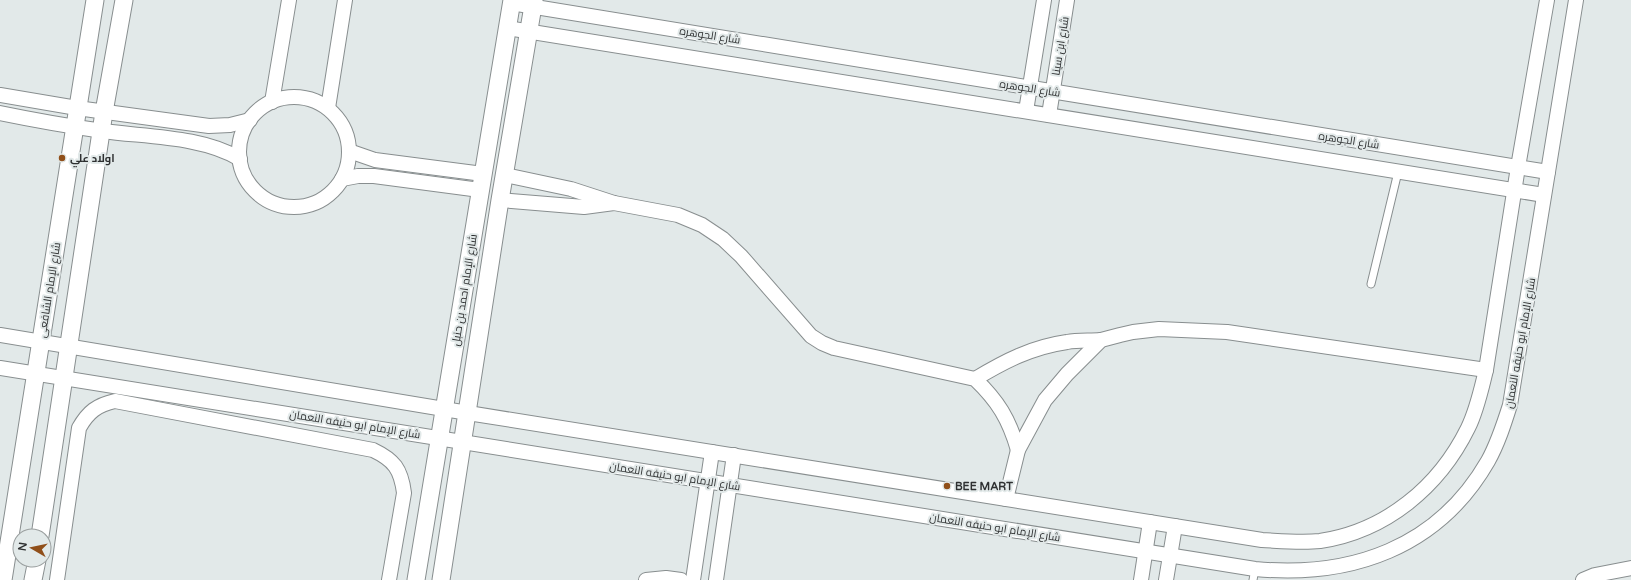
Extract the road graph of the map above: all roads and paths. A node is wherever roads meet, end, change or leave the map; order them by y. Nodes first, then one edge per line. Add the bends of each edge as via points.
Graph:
1 (95, 0) edge
2 (124, 0) edge
3 (289, 0) edge
4 (345, 0) edge
5 (1044, 0) edge
6 (1067, 0) edge
7 (1547, 0) edge
8 (1576, 0) edge
9 (512, 1) edge
10 (534, 3) edge
11 (507, 28) junction
12 (529, 31) junction
13 (1030, 88) junction
14 (1053, 92) junction
15 (0, 95) edge
16 (272, 102) junction
17 (78, 108) junction
18 (328, 108) junction
19 (1026, 111) junction
20 (104, 112) junction
21 (0, 114) edge
22 (1049, 115) junction
23 (250, 120) junction
24 (74, 127) junction
25 (102, 131) junction
26 (349, 151) junction
27 (240, 159) junction
28 (1518, 167) junction
29 (1398, 172) junction
30 (1548, 172) junction
31 (505, 175) junction
32 (342, 179) junction
33 (482, 182) junction
34 (1514, 190) junction
35 (1544, 195) junction
36 (500, 200) junction
37 (614, 203) junction
38 (1371, 284) dead end
39 (0, 335) edge
40 (1101, 340) junction
41 (41, 342) junction
42 (69, 346) junction
43 (0, 368) edge
44 (1486, 370) junction
45 (36, 374) junction
46 (64, 378) junction
47 (975, 379) junction
48 (444, 409) junction
49 (468, 413) junction
50 (439, 438) junction
51 (464, 442) junction
52 (1018, 450) junction
53 (712, 452) junction
54 (734, 455) junction
55 (708, 481) junction
56 (730, 484) junction
57 (1006, 499) junction
58 (1150, 522) junction
59 (1174, 526) junction
60 (41, 528) edge
61 (1146, 552) junction
62 (1170, 556) junction
63 (35, 568) edge
64 (1631, 568) edge
65 (1254, 575) edge
66 (3, 580) edge
67 (34, 580) edge
68 (57, 580) edge
69 (389, 580) edge
70 (416, 580) edge
71 (441, 580) edge
72 (646, 580) edge
73 (681, 580) edge
74 (693, 580) edge
75 (716, 580) edge
76 (1141, 580) edge
77 (1166, 580) edge
78 (1582, 580) edge

1 - 17 street, شارع الإمام الشافعى
2 - 20 street
3 - 16 street
4 - 18 street
5 - 13 street, شارع ابن سينا
6 - 14 street, شارع ابن سينا
7 - 28 street
8 - 30 street, شارع الإمام ابو حنيفه النعمان
9 - 10 street, شارع الجوهره
9 - 11 street, شارع الإمام احمد بن حنبل
10 - 12 street, شارع الإمام احمد بن حنبل
10 - 13 street, شارع الجوهره
11 - 12 street
11 - 33 street, شارع الإمام احمد بن حنبل
12 - 19 street
12 - 31 street, شارع الإمام احمد بن حنبل
13 - 14 street, شارع الجوهره
13 - 19 street, شارع ابن سينا
14 - 22 street, شارع ابن سينا
14 - 28 street, شارع الجوهره
15 - 17 street
16 - 18 street via 283,98 306,98
16 - 23 street via 260,109
17 - 20 street
17 - 24 street, شارع الإمام الشافعى
18 - 26 street via 339,120 346,135
19 - 22 street
20 - 23 street via 209,126 230,125
20 - 25 street
21 - 24 street
22 - 29 street
23 - 27 street via 241,138
24 - 25 street
24 - 41 street, شارع الإمام الشافعى
25 - 27 street via 204,144
25 - 42 street
26 - 32 street via 348,166
26 - 33 street via 375,160
27 - 32 street via 244,176 254,190 267,200 284,206 301,207 317,202 331,193
28 - 30 street, شارع الجوهره
28 - 34 street
29 - 34 street
29 - 38 lane
30 - 35 street, شارع الإمام ابو حنيفه النعمان
31 - 36 street, شارع الإمام احمد بن حنبل
31 - 37 street via 578,191
32 - 33 street via 374,176
33 - 48 street, شارع الإمام احمد بن حنبل
34 - 35 street
34 - 44 street
35 - 65 street, شارع الإمام ابو حنيفه النعمان via 1510,405 1501,434 1488,461 1471,486 1451,509 1428,528 1375,558 1315,571
36 - 37 street via 584,207
36 - 49 street, شارع الإمام احمد بن حنبل
37 - 47 street via 678,215 702,225 723,238 802,328 822,343 834,348
39 - 41 street
40 - 44 street via 1159,328 1227,332
40 - 47 street via 1068,342 1035,349 1004,362
40 - 52 street via 1045,400
41 - 42 street
41 - 45 street, شارع الإمام الشافعى
42 - 46 street
42 - 48 street
43 - 45 street, شارع الإمام ابو حنيفه النعمان
44 - 59 street via 1469,427 1442,470 1418,496 1370,527 1319,541 1291,542
45 - 46 street, شارع الإمام ابو حنيفه النعمان
45 - 66 street, شارع الإمام الشافعى
46 - 50 street, شارع الإمام ابو حنيفه النعمان
46 - 60 street
47 - 52 street via 1003,410
48 - 49 street
48 - 50 street, شارع الإمام احمد بن حنبل
49 - 51 street, شارع الإمام احمد بن حنبل
49 - 53 street
50 - 51 street, شارع الإمام ابو حنيفه النعمان
50 - 70 street, شارع الإمام احمد بن حنبل
51 - 55 street, شارع الإمام ابو حنيفه النعمان
51 - 71 street, شارع الإمام احمد بن حنبل
52 - 57 street
53 - 54 street
53 - 55 street
54 - 56 street
54 - 57 street
55 - 56 street, شارع الإمام ابو حنيفه النعمان
55 - 74 street
56 - 61 street, شارع الإمام ابو حنيفه النعمان
56 - 75 street
57 - 58 street
58 - 59 street
58 - 61 street
59 - 62 street
61 - 62 street, شارع الإمام ابو حنيفه النعمان
61 - 76 street
62 - 65 street, شارع الإمام ابو حنيفه النعمان
62 - 77 street
63 - 67 street
64 - 78 street
68 - 69 street via 79,428 93,409 115,401 373,450 386,456 396,466 402,478 404,492
72 - 73 street

